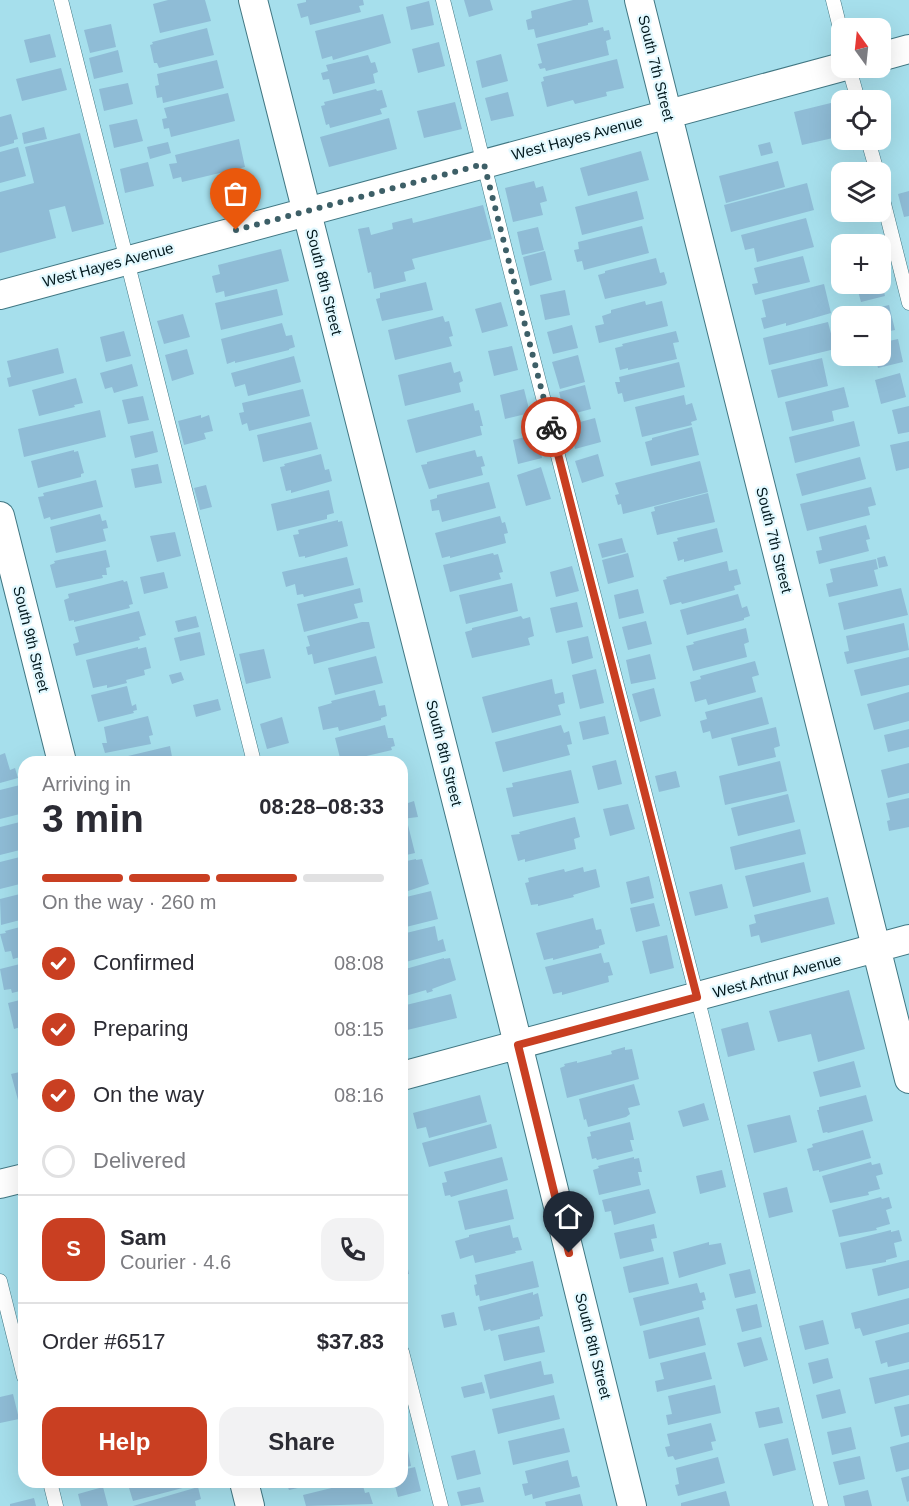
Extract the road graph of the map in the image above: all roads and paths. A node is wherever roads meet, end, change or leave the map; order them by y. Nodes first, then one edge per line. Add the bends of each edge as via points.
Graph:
1 (61, 0) edge
2 (253, 0) edge
3 (443, 0) edge
4 (639, 0) edge
5 (832, 0) edge
6 (837, 18) edge
7 (909, 49) edge
8 (891, 54) edge
9 (831, 70) edge
10 (668, 114) junction
11 (484, 164) junction
12 (306, 211) junction
13 (889, 222) edge
14 (128, 260) junction
15 (0, 295) edge
16 (909, 303) edge
17 (0, 516) edge
18 (60, 756) edge
19 (252, 756) edge
20 (909, 939) edge
21 (876, 949) junction
22 (697, 997) junction
23 (518, 1045) junction
24 (408, 1074) edge
25 (909, 1079) edge
26 (18, 1180) edge
27 (0, 1184) edge
28 (0, 1281) edge
29 (18, 1353) edge
30 (408, 1376) edge
31 (52, 1488) edge
32 (246, 1488) edge
33 (56, 1506) edge
34 (250, 1506) edge
35 (441, 1506) edge
36 (632, 1506) edge
37 (821, 1506) edge

1 - 14 lane
2 - 12 street, South 8th Street
3 - 11 lane
4 - 10 street, South 7th Street
5 - 6 lane
7 - 8 street
9 - 10 street, West Hayes Avenue
10 - 11 street, West Hayes Avenue
10 - 21 street, South 7th Street
11 - 12 street, West Hayes Avenue
11 - 22 lane
12 - 14 street, West Hayes Avenue
12 - 23 street, South 8th Street
13 - 16 lane
14 - 15 street, West Hayes Avenue
14 - 19 lane
17 - 18 street, South 9th Street
20 - 21 street, West Arthur Avenue
21 - 22 street, West Arthur Avenue
21 - 25 street, South 7th Street
22 - 23 street, West Arthur Avenue
22 - 37 lane
23 - 24 street, West Arthur Avenue
23 - 36 street, South 8th Street
26 - 27 street
28 - 29 lane
30 - 35 lane
31 - 33 lane
32 - 34 street

